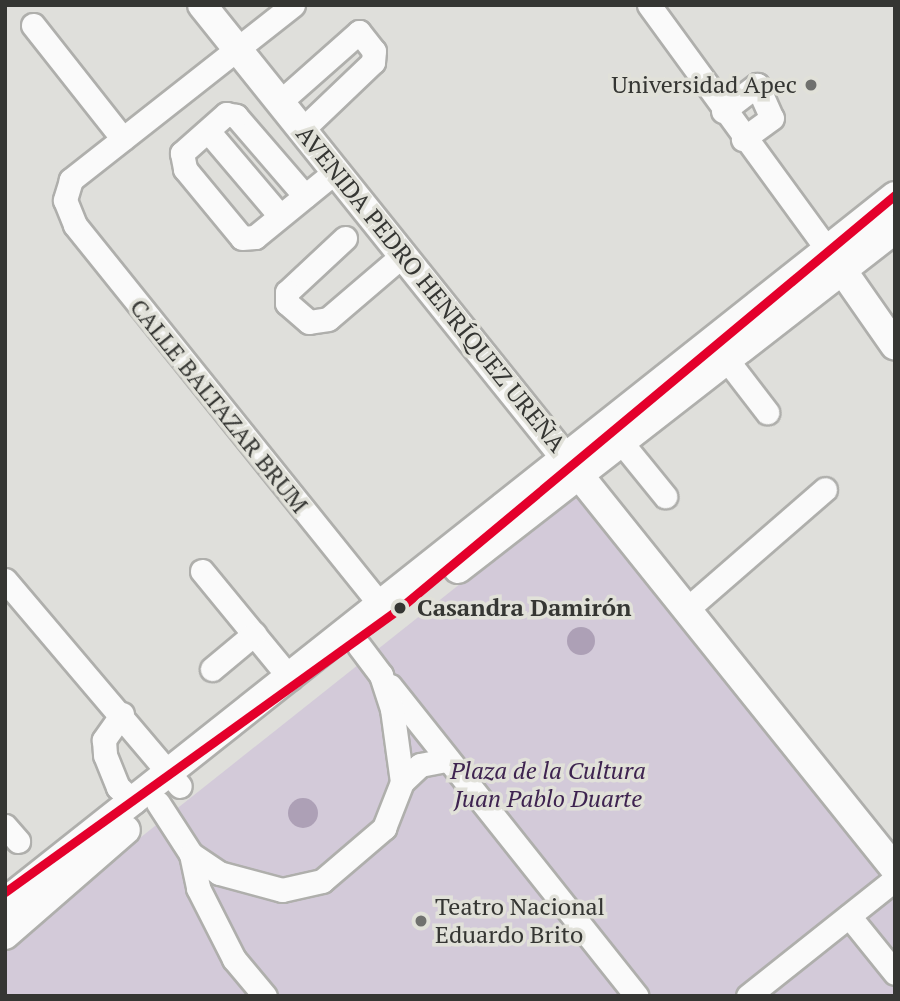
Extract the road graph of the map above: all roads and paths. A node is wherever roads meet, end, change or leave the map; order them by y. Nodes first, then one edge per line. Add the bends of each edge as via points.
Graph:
1 (202, 5) edge
2 (293, 5) edge
3 (649, 5) edge
4 (33, 25) dead end
5 (237, 49) junction
6 (310, 71) junction
7 (334, 98) junction
8 (281, 101) junction
9 (723, 111) junction
10 (303, 129) junction
11 (208, 131) junction
12 (123, 139) junction
13 (743, 139) junction
14 (336, 171) junction
15 (895, 195) edge
16 (305, 196) junction
17 (280, 216) junction
18 (895, 229) edge
19 (345, 238) dead end
20 (404, 254) junction
21 (835, 260) junction
22 (885, 328) edge
23 (895, 346) edge
24 (727, 359) junction
25 (767, 412) dead end
26 (621, 442) junction
27 (572, 467) junction
28 (825, 489) dead end
29 (665, 496) dead end
30 (202, 571) dead end
31 (5, 580) edge
32 (381, 606) junction
33 (686, 610) junction
34 (254, 634) junction
35 (359, 646) junction
36 (212, 669) dead end
37 (381, 675) junction
38 (290, 678) junction
39 (122, 714) junction
40 (445, 760) junction
41 (402, 782) junction
42 (160, 791) junction
43 (191, 854) junction
44 (895, 869) edge
45 (895, 879) edge
46 (5, 902) edge
47 (849, 915) junction
48 (5, 935) edge
49 (895, 972) edge
50 (265, 996) edge
51 (637, 996) edge
52 (748, 996) edge

1 - 5 main road, AVENIDA PEDRO HENRÍQUEZ UREÑA
2 - 5 street
3 - 9 street
4 - 12 street
5 - 8 main road, AVENIDA PEDRO HENRÍQUEZ UREÑA
5 - 12 street
6 - 7 street
6 - 7 street via 359,32 374,51 373,62
6 - 8 street
7 - 10 street
8 - 10 main road, AVENIDA PEDRO HENRÍQUEZ UREÑA
9 - 13 street
9 - 13 street via 757,86 772,118
10 - 14 main road, AVENIDA PEDRO HENRÍQUEZ UREÑA
11 - 16 street via 226,114 236,116
11 - 17 street
11 - 17 street via 182,153 186,169 242,238 255,237
12 - 32 street, CALLE BALTAZAR BRUM via 71,180 65,200 75,225
13 - 21 street
14 - 16 street
14 - 20 main road, AVENIDA PEDRO HENRÍQUEZ UREÑA
15 - 21 main road
16 - 17 street
18 - 21 main road
19 - 20 street via 287,292 287,303 309,323 328,319
20 - 27 main road, AVENIDA PEDRO HENRÍQUEZ UREÑA
21 - 22 main road
21 - 24 main road
21 - 27 main road
22 - 23 main road
24 - 25 street
24 - 26 main road
26 - 27 main road
26 - 29 street
27 - 32 main road
27 - 33 main road, AVENIDA PEDRO HENRÍQUEZ UREÑA
27 - 35 main road
28 - 33 street
30 - 34 street
31 - 39 street
32 - 38 main road
33 - 44 main road, AVENIDA PEDRO HENRÍQUEZ UREÑA
34 - 36 street
34 - 38 street
35 - 37 street
35 - 42 main road
37 - 40 street
37 - 41 street via 392,709
38 - 42 main road
39 - 42 street
39 - 42 street via 104,740 118,787
40 - 41 street via 420,765
40 - 51 street
41 - 43 street via 384,828 322,881 282,890 219,873
42 - 43 street
42 - 46 main road
42 - 48 main road
43 - 50 street via 198,888 234,959
45 - 47 street
47 - 49 street
47 - 52 street

